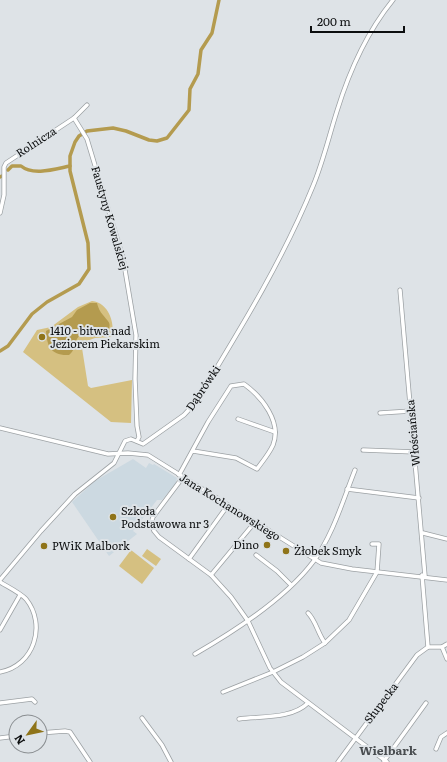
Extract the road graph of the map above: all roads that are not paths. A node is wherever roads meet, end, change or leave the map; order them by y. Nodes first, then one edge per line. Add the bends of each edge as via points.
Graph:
1 (392, 0) edge
2 (87, 105) dead end
3 (74, 118) junction
4 (0, 213) edge
5 (400, 290) dead end
6 (411, 411) junction
7 (380, 413) dead end
8 (238, 419) dead end
9 (0, 428) edge
10 (275, 432) junction
11 (137, 442) junction
12 (124, 444) junction
13 (193, 450) junction
14 (363, 450) dead end
15 (415, 452) junction
16 (128, 453) junction
17 (108, 454) junction
18 (119, 454) junction
19 (113, 465) junction
20 (355, 470) dead end
21 (181, 476) junction
22 (347, 489) junction
23 (420, 498) junction
24 (228, 505) junction
25 (255, 522) junction
26 (422, 533) junction
27 (447, 539) edge
28 (372, 544) dead end
29 (256, 555) dead end
30 (189, 559) junction
31 (315, 559) junction
32 (377, 572) junction
33 (211, 575) junction
34 (424, 576) junction
35 (447, 580) edge
36 (0, 581) edge
37 (291, 585) junction
38 (20, 595) junction
39 (308, 613) dead end
40 (248, 621) junction
41 (0, 630) edge
42 (325, 643) junction
43 (447, 644) edge
44 (442, 647) junction
45 (428, 648) junction
46 (195, 654) dead end
47 (447, 659) edge
48 (0, 672) edge
49 (274, 672) junction
50 (223, 692) dead end
51 (35, 702) dead end
52 (0, 703) edge
53 (308, 703) junction
54 (426, 703) dead end
55 (142, 718) dead end
56 (239, 719) dead end
57 (48, 732) edge
58 (447, 733) edge
59 (355, 738) junction
60 (436, 749) dead end
61 (90, 762) edge
62 (171, 762) edge
63 (338, 762) edge
64 (385, 762) edge

1 - 11 street, Dąbrówki via 378,18 367,39 338,109 314,185 272,275 196,402 184,415 144,444
2 - 3 street, Rolnicza
3 - 4 street, Rolnicza via 6,163
3 - 11 street, Faustyny Kowalskiej via 85,135 118,239 135,322 139,437
5 - 6 street, Włościańska
6 - 7 street
6 - 15 street, Włościańska
8 - 10 street
9 - 17 street, Jana Kochanowskiego
10 - 13 street via 273,445 257,469 236,458
10 - 13 street via 271,414 266,407 248,387 236,384 231,386 219,404
11 - 12 street via 129,439
12 - 16 street
12 - 18 street
13 - 21 street
14 - 15 street
15 - 23 street, Włościańska
16 - 18 street, Jana Kochanowskiego
16 - 21 street, Jana Kochanowskiego via 144,454
17 - 18 street, Jana Kochanowskiego
17 - 19 street via 113,458
18 - 19 street
19 - 36 street via 75,494
20 - 22 street
21 - 24 street, Jana Kochanowskiego
21 - 30 street via 151,523 159,537
22 - 23 street
22 - 31 street
23 - 26 street, Włościańska
24 - 25 street, Jana Kochanowskiego
24 - 30 street
25 - 31 street, Jana Kochanowskiego
25 - 33 street
26 - 27 street
26 - 34 street, Włościańska
28 - 32 street via 379,544
29 - 37 street
30 - 33 street
31 - 32 street, Jana Kochanowskiego via 331,566
31 - 37 street
32 - 34 street, Jana Kochanowskiego
32 - 42 street via 349,620
33 - 40 street via 232,597
34 - 35 street, Jana Kochanowskiego
34 - 45 street
36 - 38 street
37 - 40 street
38 - 41 street
38 - 48 street via 34,612 36,639 23,661
39 - 42 street
40 - 46 street
40 - 49 street
42 - 49 street
43 - 44 street
44 - 45 street
44 - 47 street
45 - 59 street, Słupecka via 417,655
49 - 50 street
49 - 53 street via 283,684
51 - 52 street via 32,699
53 - 56 street via 301,710 288,714
53 - 59 street
54 - 64 street
55 - 62 street
57 - 61 street via 70,732
58 - 60 street via 441,738
59 - 63 street, Słupecka
59 - 64 street

